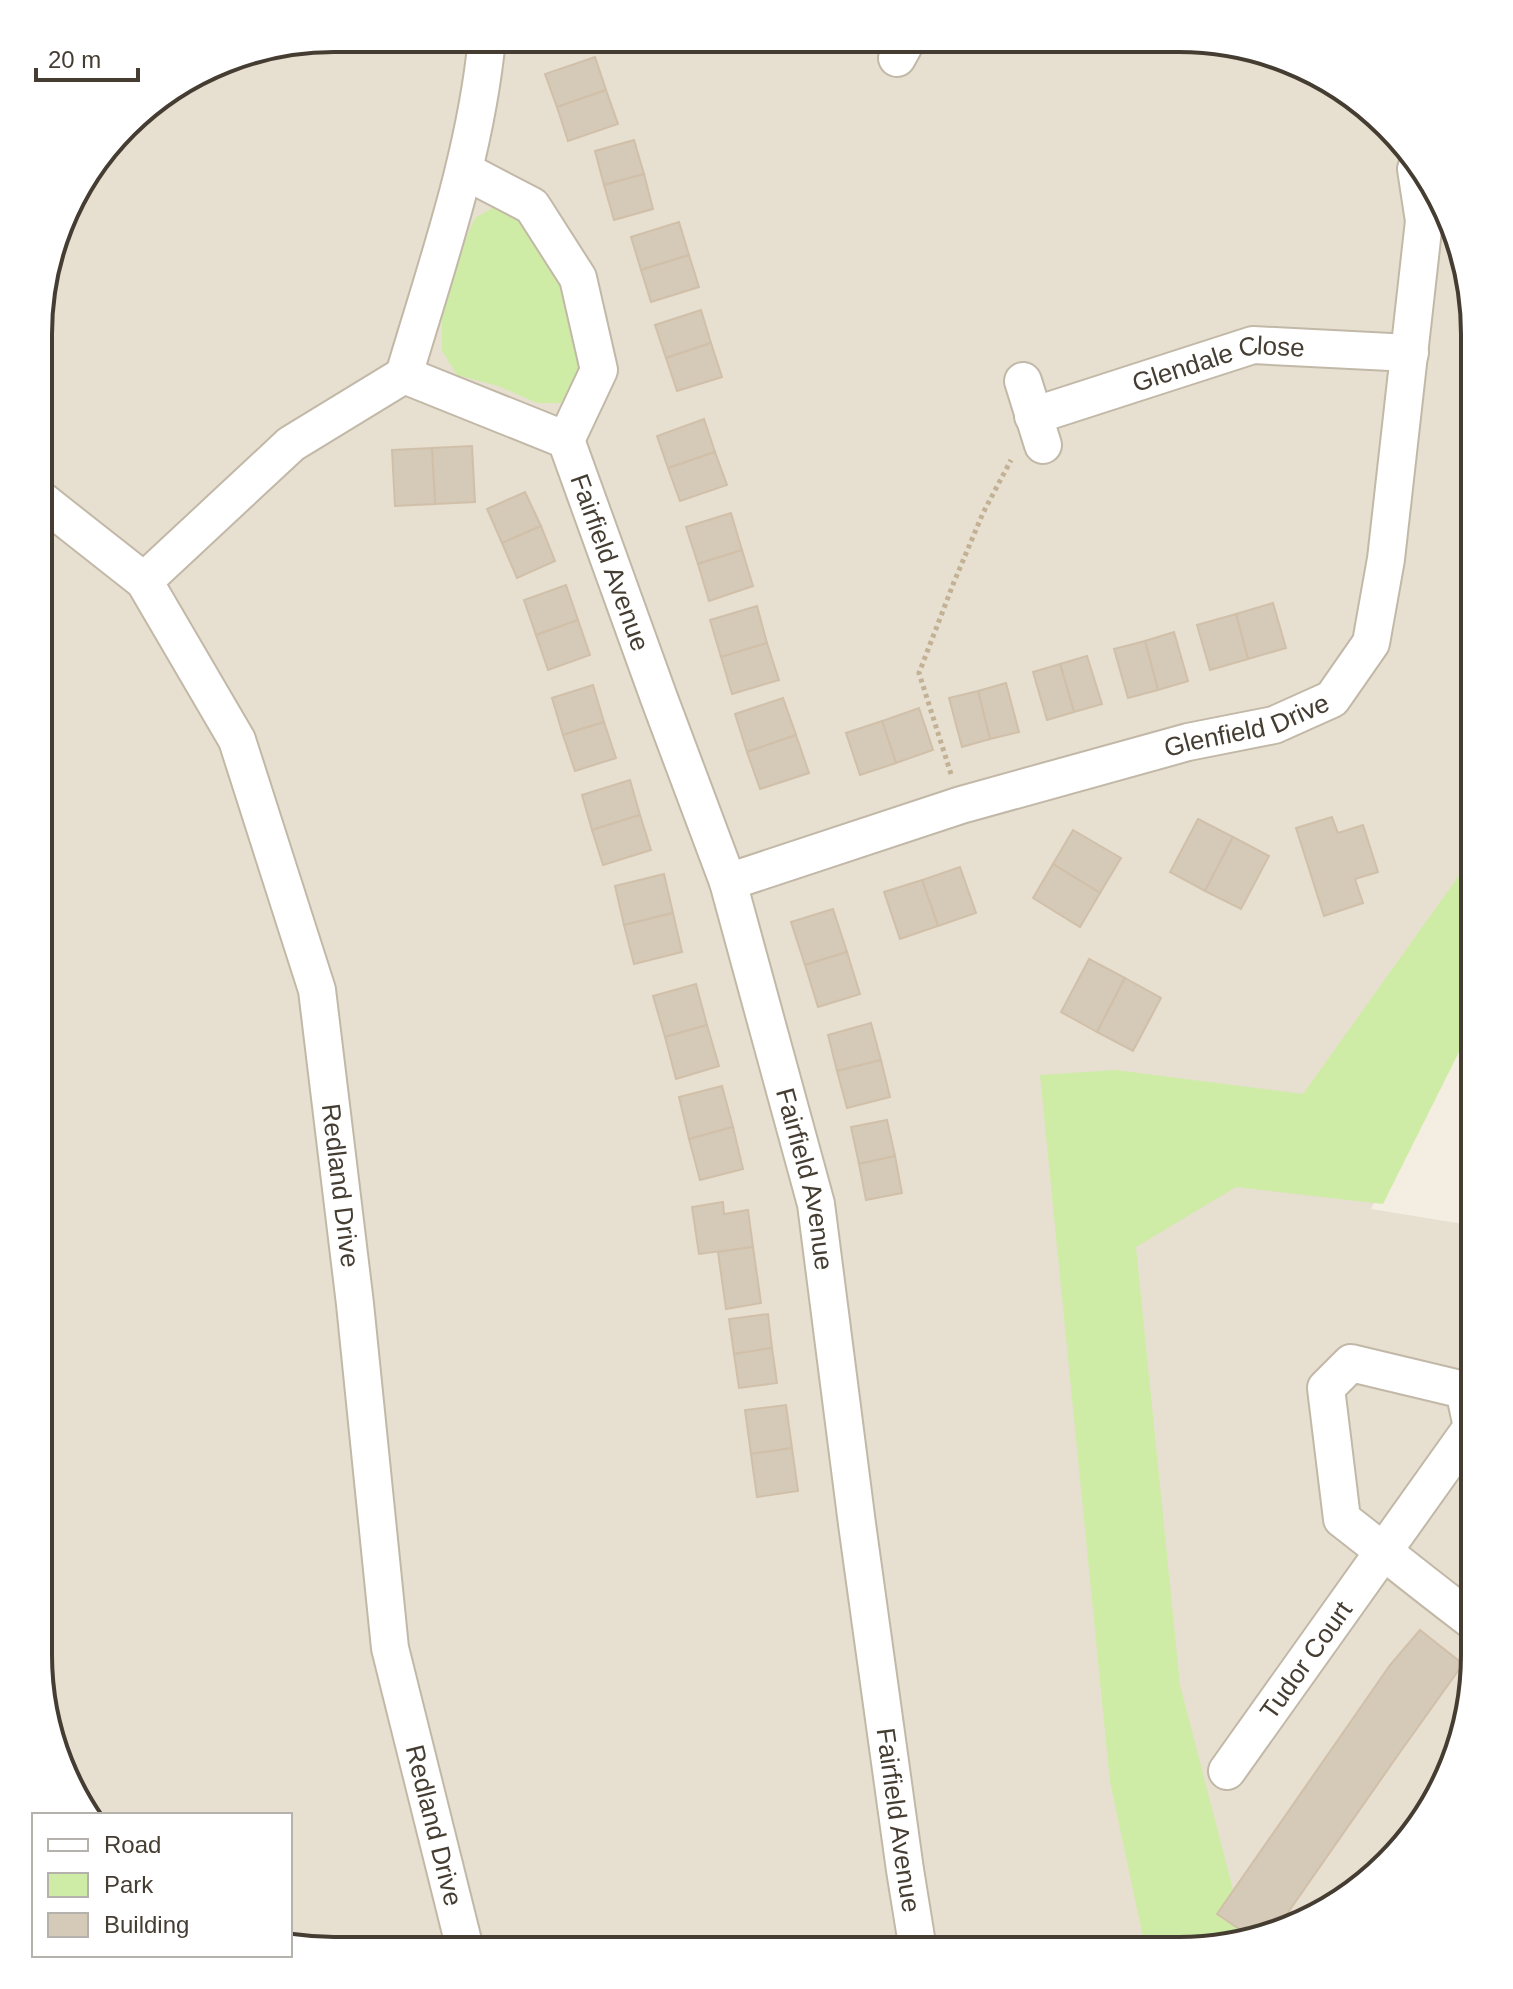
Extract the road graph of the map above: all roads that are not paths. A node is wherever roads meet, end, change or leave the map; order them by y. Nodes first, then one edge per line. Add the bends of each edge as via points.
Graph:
1 (486, 53) edge
2 (465, 171) junction
3 (1418, 185) edge
4 (1410, 353) junction
5 (404, 375) junction
6 (1023, 381) dead end
7 (566, 440) junction
8 (52, 508) edge
9 (144, 581) junction
10 (728, 882) junction
11 (1460, 1389) edge
12 (1460, 1444) edge
13 (1384, 1552) junction
14 (1460, 1611) edge
15 (1227, 1771) dead end
16 (462, 1937) edge
17 (916, 1937) edge

1 - 2 street
2 - 5 street
2 - 7 street, Fairfield Avenue via 532,206 578,278 599,370
3 - 4 street, Glenfield Drive via 1424,221
4 - 6 street, Glendale Close via 1253,345 1038,430
4 - 10 street, Glenfield Drive via 1371,643 1332,699 1274,725 1188,742 961,805
5 - 7 street, Fairfield Avenue
5 - 9 street via 291,444
7 - 10 street, Fairfield Avenue
8 - 9 street, Redland Drive
9 - 16 street, Redland Drive via 237,740 317,990 390,1648
10 - 17 street, Fairfield Avenue via 816,1204
11 - 13 street, Tudor Court via 1351,1363 1326,1388 1342,1519
12 - 13 street, Tudor Court
13 - 14 street, Tudor Court
13 - 15 street, Tudor Court

